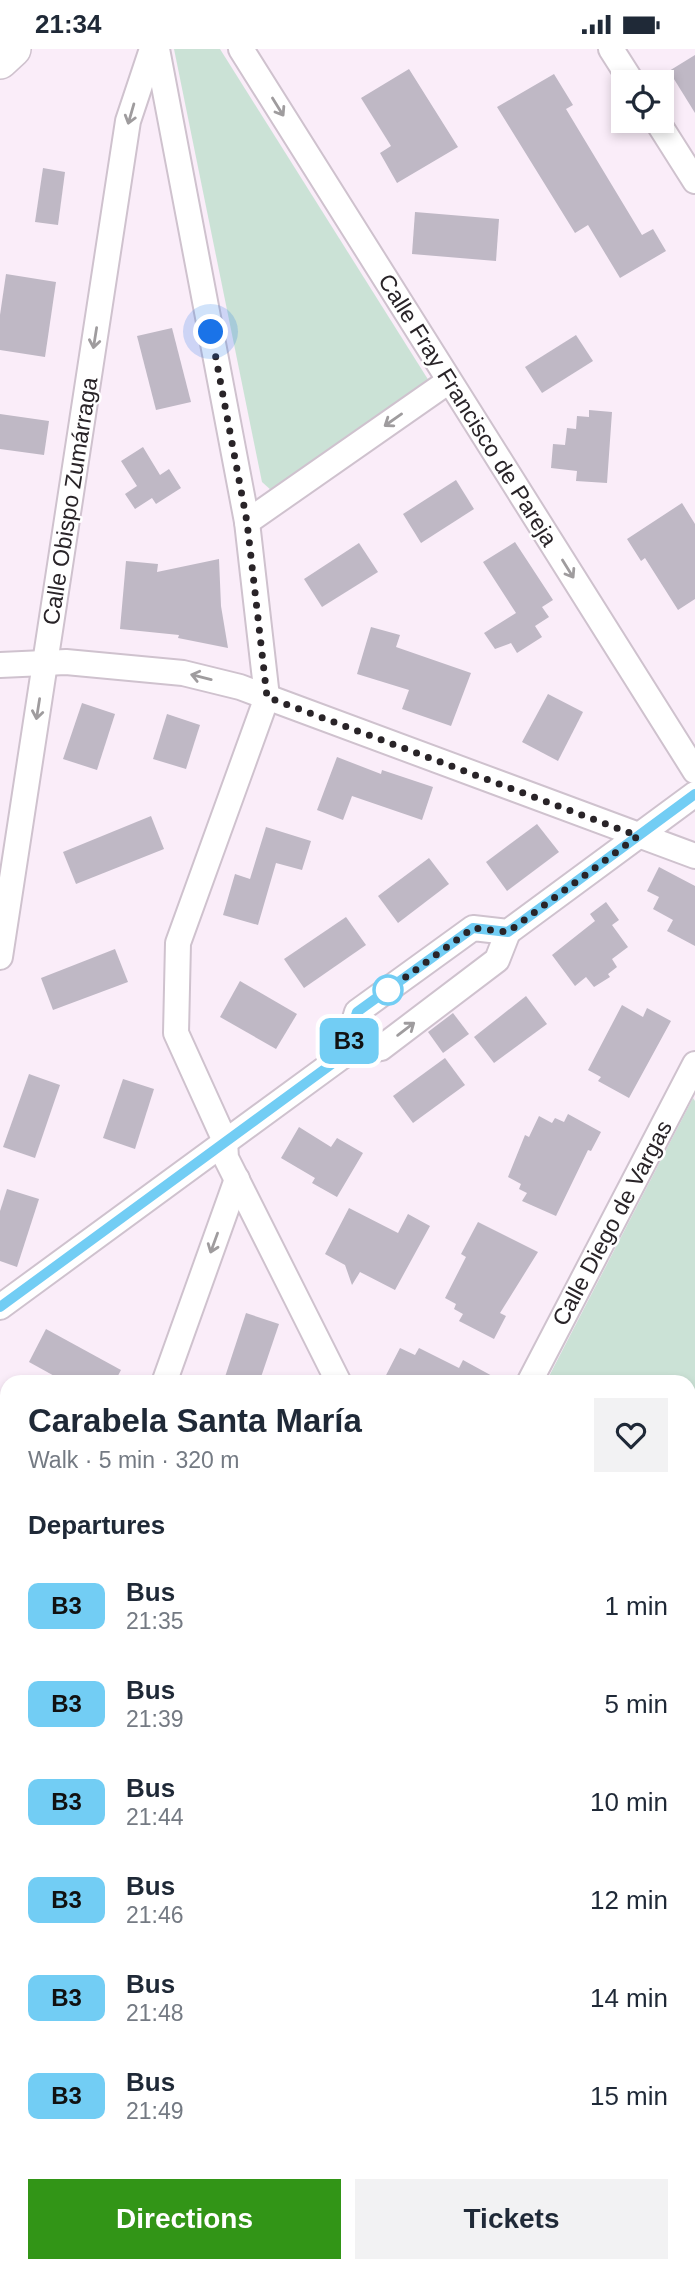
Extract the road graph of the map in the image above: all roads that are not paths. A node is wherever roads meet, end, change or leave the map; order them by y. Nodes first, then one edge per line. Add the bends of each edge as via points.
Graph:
1 (13, 49) edge
2 (152, 49) edge
3 (157, 49) edge
4 (242, 49) edge
5 (611, 49) edge
6 (0, 61) edge
7 (624, 70) edge
8 (665, 133) edge
9 (695, 181) edge
10 (449, 381) junction
11 (247, 522) junction
12 (46, 662) junction
13 (0, 665) edge
14 (267, 697) junction
15 (695, 771) edge
16 (695, 794) edge
17 (638, 836) junction
18 (695, 856) edge
19 (508, 932) junction
20 (0, 957) edge
21 (344, 1055) junction
22 (695, 1064) edge
23 (225, 1141) junction
24 (237, 1179) junction
25 (0, 1307) edge
26 (167, 1375) edge
27 (335, 1375) edge
28 (533, 1375) edge

1 - 6 street
2 -> 12 street, Calle Obispo Zumárraga via 128,121
3 - 11 street
4 -> 10 street, Calle Fray Francisco de Pareja
5 - 7 street
8 - 9 street
10 -> 11 street
10 -> 15 street, Calle Fray Francisco de Pareja
11 - 14 street
12 - 13 street
14 -> 12 street via 183,673
12 -> 20 street, Calle Obispo Zumárraga
14 - 17 street
14 - 23 street via 178,943 176,1033
16 - 17 street
17 - 18 street
17 - 19 street
21 -> 19 street via 381,1048 497,960
19 - 21 street via 473,928 357,1012
21 - 23 street
22 - 28 street, Calle Diego de Vargas
23 - 24 street via 226,1158
23 - 25 street
24 -> 26 street
24 - 27 street

